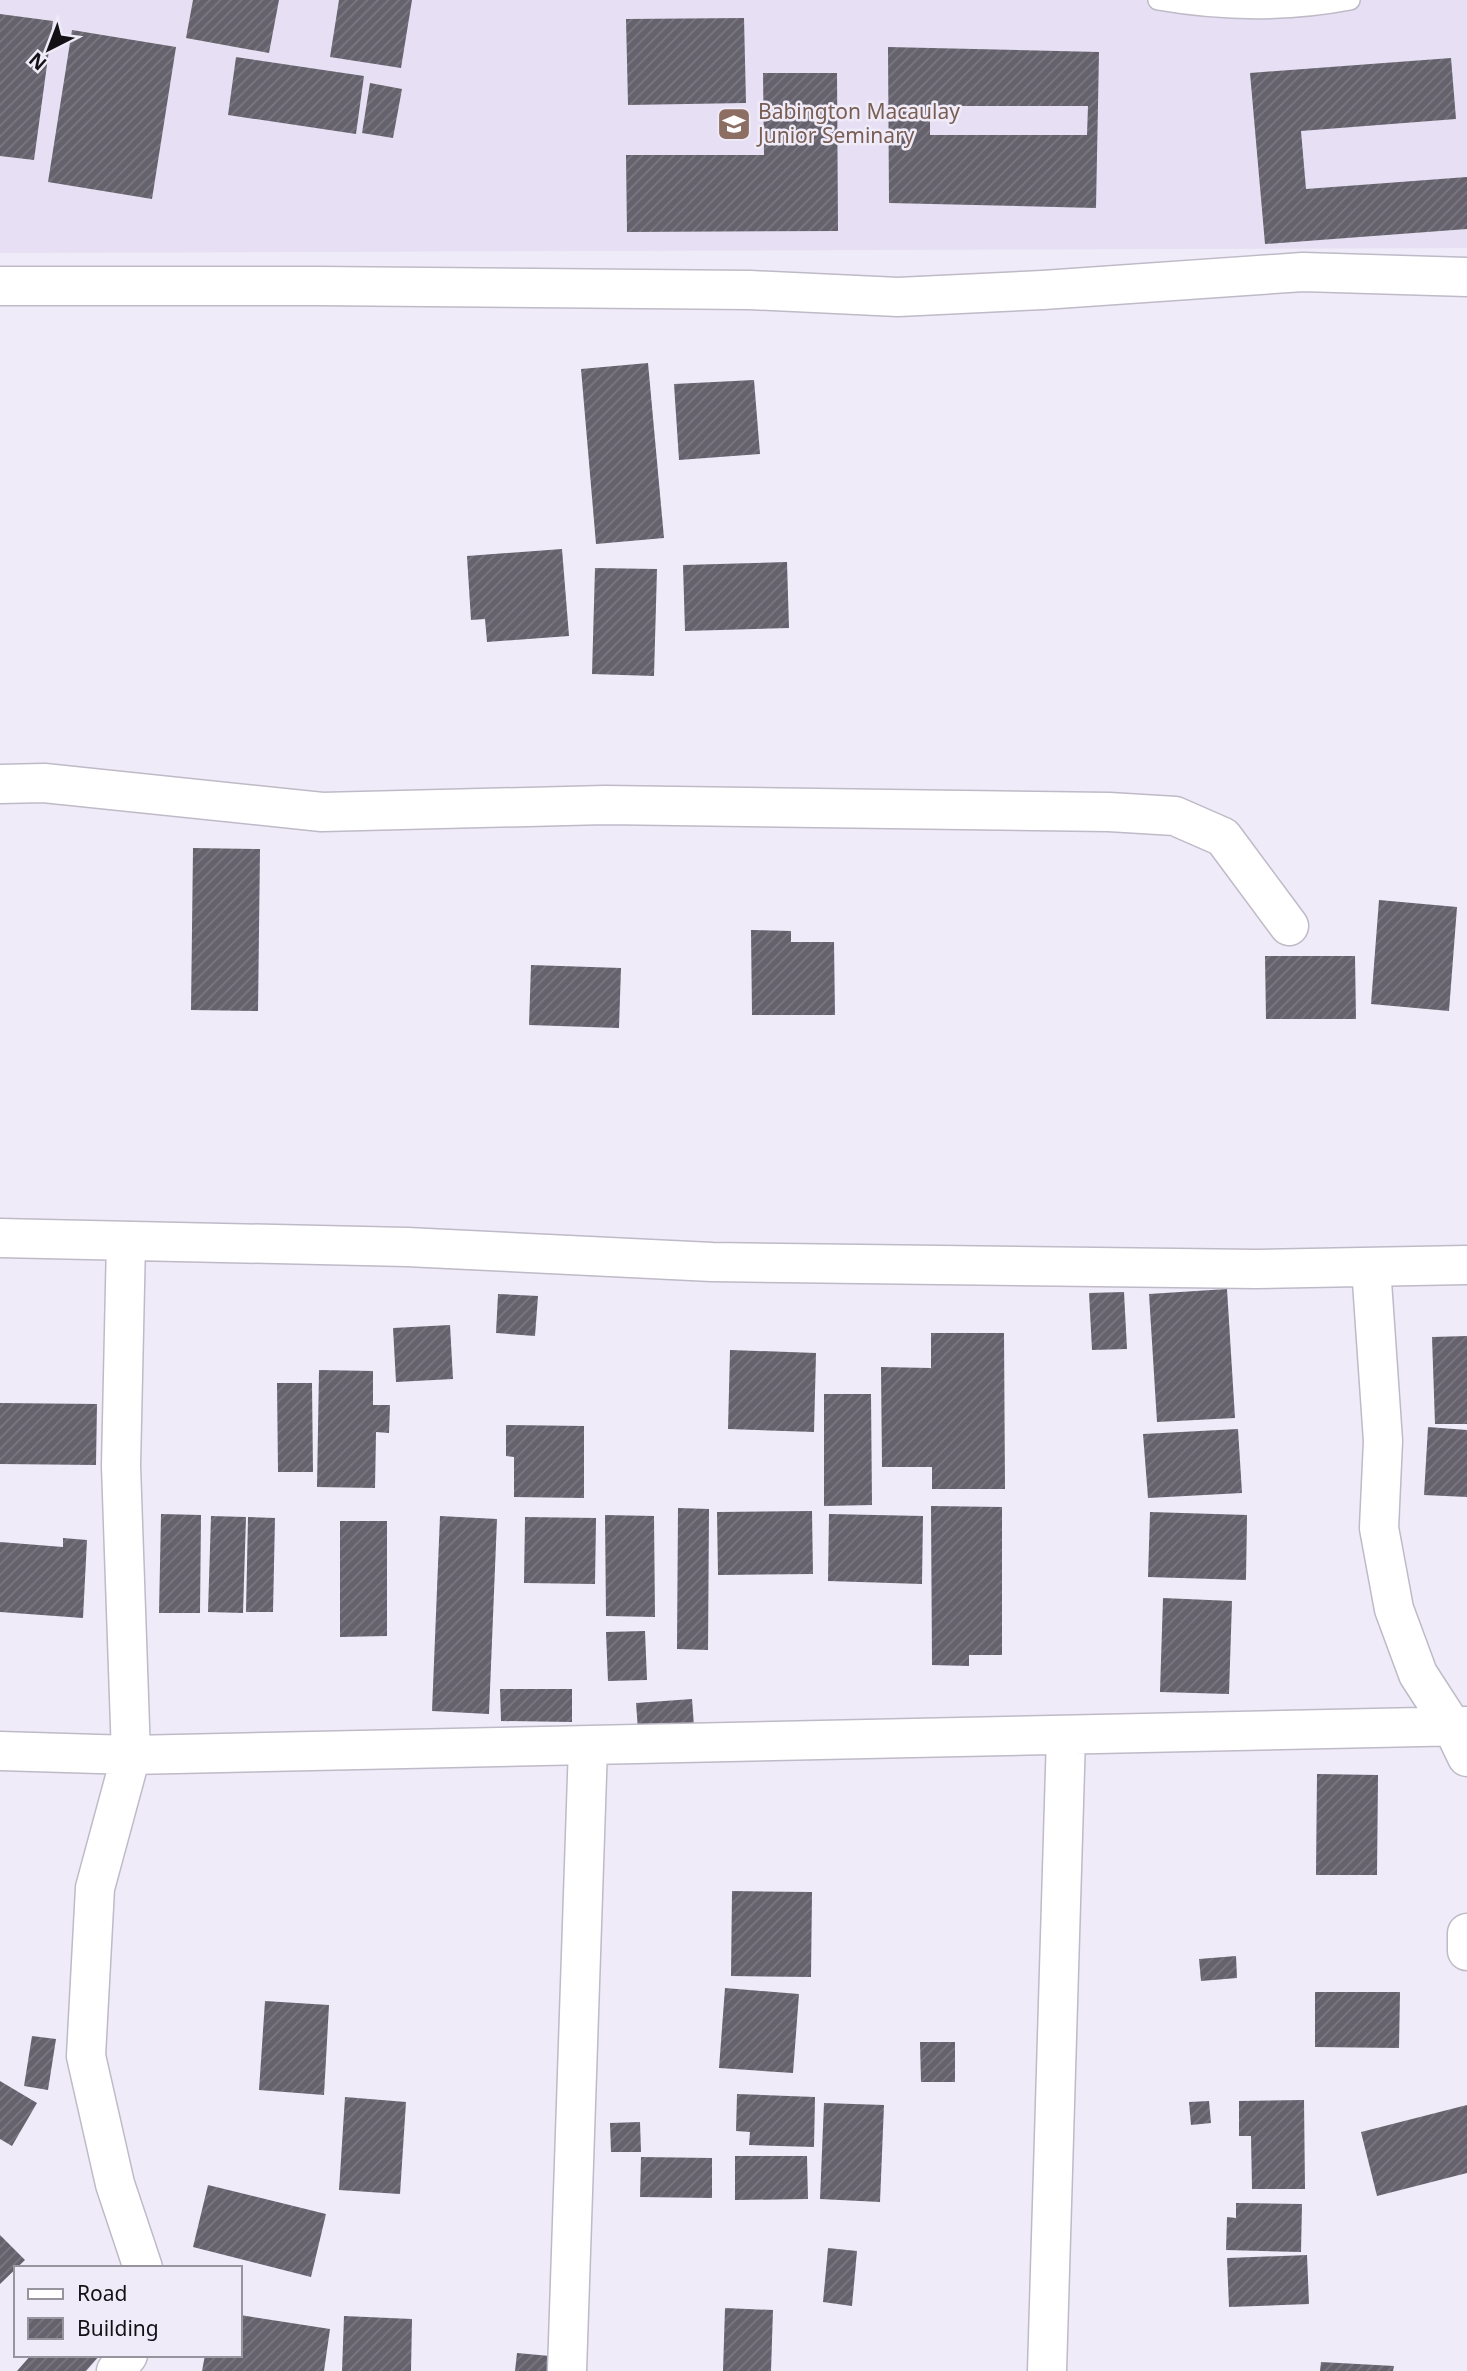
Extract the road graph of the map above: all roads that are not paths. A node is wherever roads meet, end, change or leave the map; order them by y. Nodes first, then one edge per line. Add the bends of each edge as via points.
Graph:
1 (1158, 0) edge
2 (1350, 0) edge
3 (1261, 4) edge
4 (1467, 278) edge
5 (0, 286) edge
6 (0, 784) edge
7 (1289, 926) dead end
8 (0, 1238) edge
9 (126, 1241) junction
10 (1467, 1265) edge
11 (1371, 1267) junction
12 (1066, 1736) junction
13 (1462, 1737) edge
14 (588, 1745) junction
15 (0, 1751) edge
16 (131, 1755) junction
17 (1467, 1933) edge
18 (1467, 1951) edge
19 (142, 2266) edge
20 (567, 2371) edge
21 (1048, 2371) edge

1 - 3 lane via 1193,6
2 - 3 lane via 1318,6
4 - 5 street via 1303,272 898,297 708,290
6 - 7 street via 44,783 321,812 605,805 1175,816 1223,837
8 - 9 street
9 - 11 street via 407,1247 712,1262
9 - 16 street via 121,1466
10 - 11 street
11 - 13 street via 1383,1441 1380,1528 1394,1609 1418,1674
12 - 13 street
12 - 14 street
12 - 21 street
14 - 16 street
14 - 20 street
15 - 16 street
16 - 19 street via 95,1888 86,2056 115,2184
17 - 18 street

